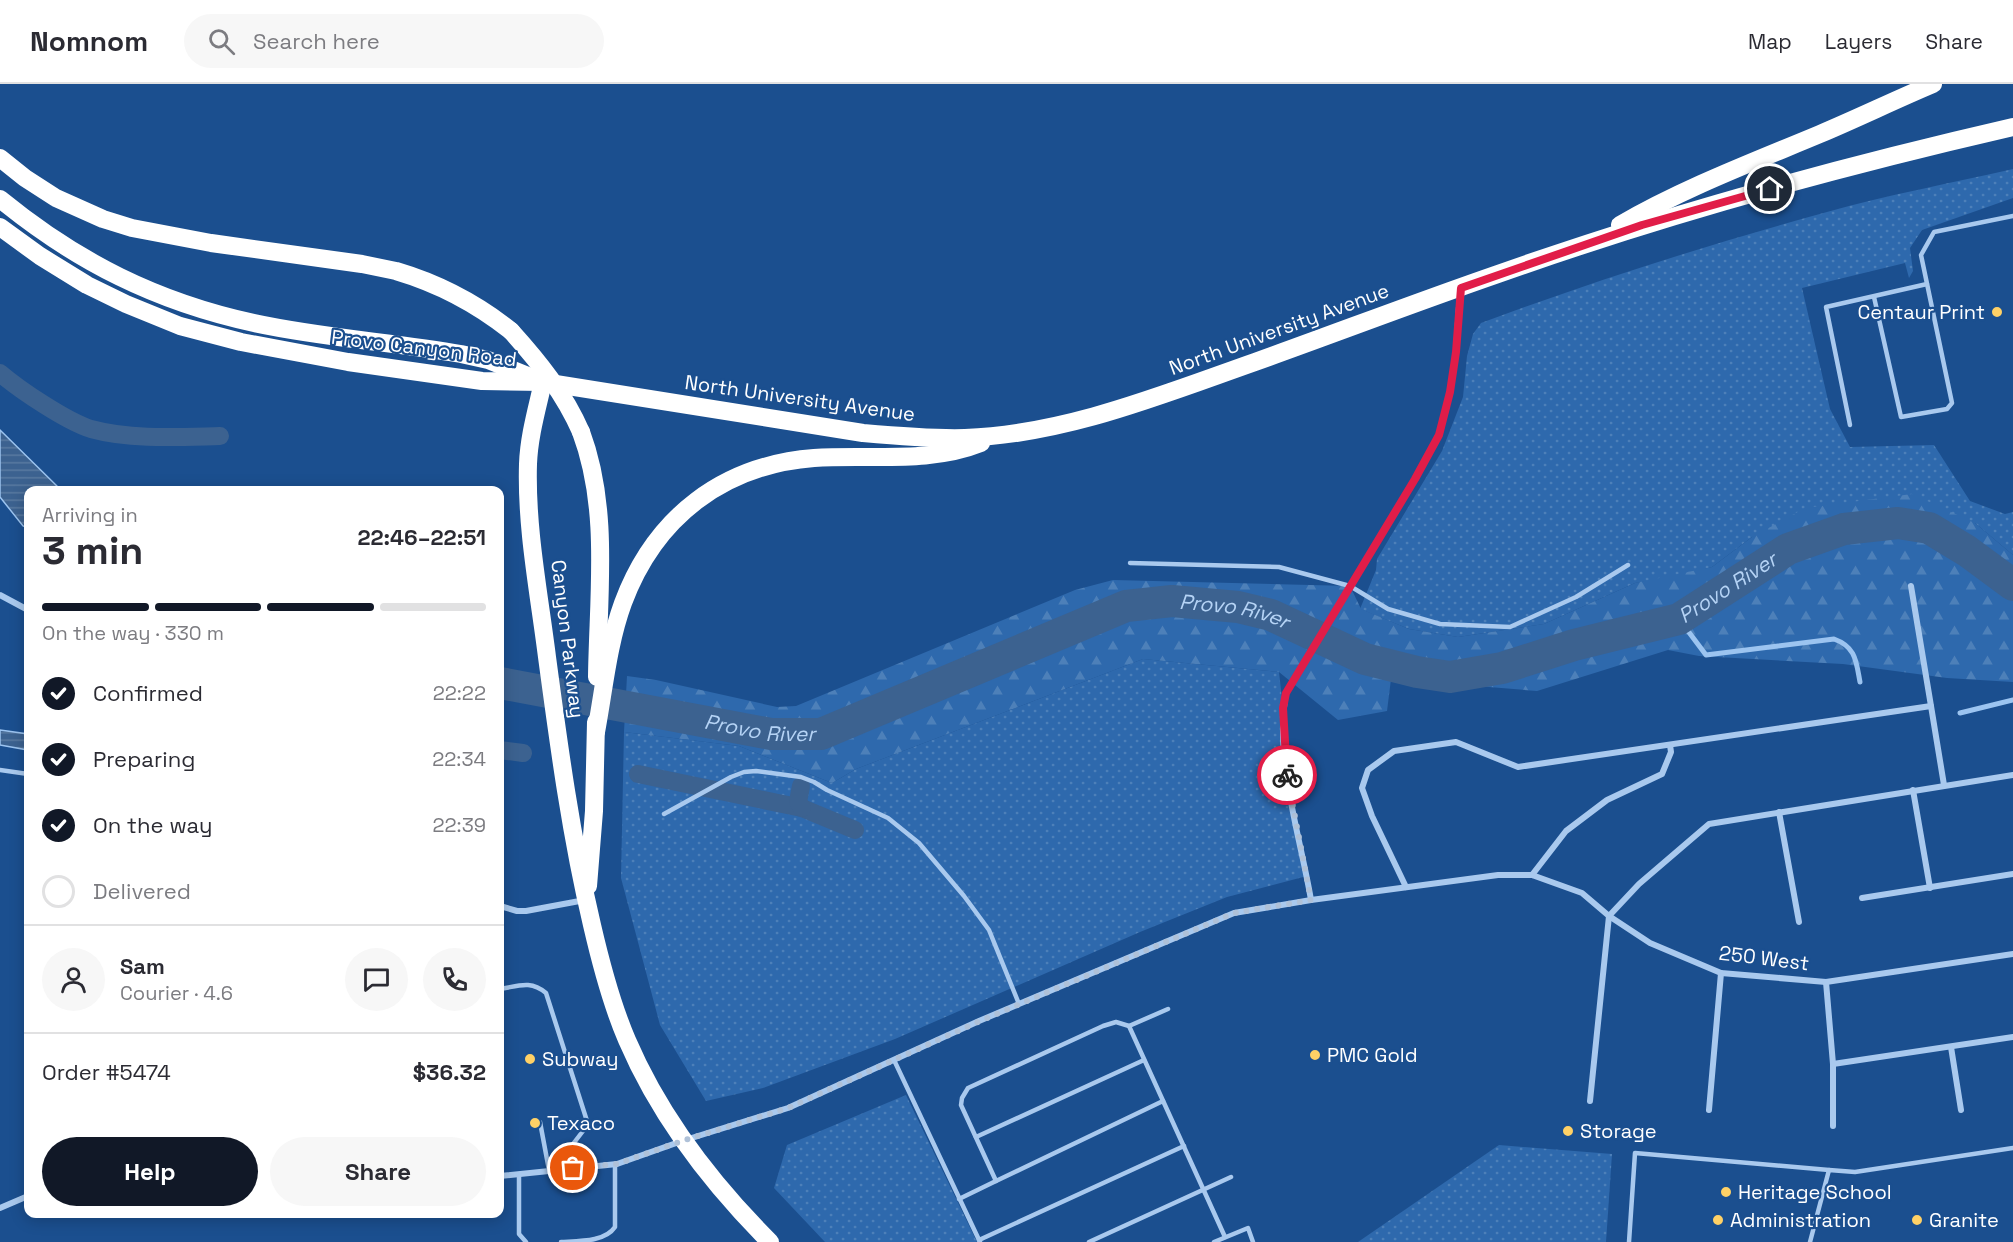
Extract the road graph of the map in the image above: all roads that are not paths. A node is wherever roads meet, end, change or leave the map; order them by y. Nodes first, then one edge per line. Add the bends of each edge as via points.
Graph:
1 (1933, 84) edge
2 (2013, 127) edge
3 (0, 158) edge
4 (0, 199) edge
5 (2013, 216) edge
6 (0, 227) edge
7 (1592, 242) junction
8 (1927, 284) junction
9 (1461, 288) junction
10 (1874, 297) junction
11 (543, 382) junction
12 (1850, 425) dead end
13 (1003, 434) junction
14 (1130, 563) dead end
15 (1628, 565) dead end
16 (1350, 586) junction
17 (1911, 586) dead end
18 (0, 595) edge
19 (24, 608) edge
20 (603, 656) junction
21 (1931, 706) junction
22 (1670, 745) junction
23 (0, 770) edge
24 (24, 773) edge
25 (2013, 775) edge
26 (1944, 785) junction
27 (1913, 790) junction
28 (1779, 812) junction
29 (664, 814) dead end
30 (2013, 874) edge
31 (1532, 875) junction
32 (1406, 887) junction
33 (1930, 888) junction
34 (1862, 898) dead end
35 (586, 900) junction
36 (1311, 900) junction
37 (504, 907) edge
38 (1610, 916) junction
39 (1799, 922) dead end
40 (2013, 954) edge
41 (1721, 973) junction
42 (1826, 982) junction
43 (504, 988) edge
44 (1019, 1004) junction
45 (1168, 1009) dead end
46 (1129, 1026) junction
47 (2013, 1037) edge
48 (1951, 1047) junction
49 (894, 1060) junction
50 (1144, 1060) junction
51 (1833, 1064) junction
52 (1163, 1101) junction
53 (1590, 1101) dead end
54 (1709, 1110) dead end
55 (1961, 1110) dead end
56 (540, 1122) dead end
57 (1833, 1126) dead end
58 (976, 1137) junction
59 (682, 1141) junction
60 (1184, 1146) junction
61 (2013, 1148) edge
62 (615, 1164) junction
63 (573, 1168) junction
64 (549, 1170) junction
65 (1829, 1170) junction
66 (519, 1174) junction
67 (504, 1176) edge
68 (1232, 1177) dead end
69 (996, 1181) junction
70 (1204, 1190) junction
71 (24, 1198) edge
72 (959, 1199) junction
73 (0, 1208) edge
74 (1225, 1237) junction
75 (979, 1241) edge
76 (526, 1242) edge
77 (561, 1242) edge
78 (770, 1242) edge
79 (1089, 1242) edge
80 (1215, 1242) edge
81 (1253, 1242) edge
82 (1629, 1242) edge
83 (1810, 1242) edge

1 - 7 highway via 1652,206
2 - 7 highway, North University Avenue via 1823,174
3 - 20 highway, bridge via 56,198 102,219 158,234 396,271 459,295 511,331 549,375 568,406 593,467
4 - 11 highway, Provo Canyon Road via 79,256 129,283 173,300 256,324 461,354 488,360
5 - 8 lane via 1934,232 1921,255
6 - 11 highway, Provo Canyon Road via 87,285 150,315 198,331 348,362 482,381
7 - 9 highway, North University Avenue
8 - 10 lane
8 - 10 lane via 1952,403 1947,409 1900,417
9 - 13 highway, North University Avenue via 1129,406
9 - 16 street via 1452,382 1439,435
10 - 12 lane via 1826,307
11 - 13 highway, North University Avenue via 872,434 967,438
11 - 35 highway, Canyon Parkway via 528,462 530,526 557,735
13 - 20 highway via 968,448 929,455 786,461 743,473 714,487 681,513 646,556
14 - 16 lane via 1279,567
15 - 16 lane via 1576,597 1510,627 1440,624 1388,609
16 - 36 street via 1295,675 1283,708 1286,773
17 - 21 street
18 - 19 street
20 - 35 highway, Canyon Parkway
21 - 22 street
21 - 26 street
22 - 31 street via 1662,774 1607,800 1566,831
22 - 32 street via 1518,767 1456,741 1394,751 1368,770 1362,788
23 - 24 lane
25 - 26 street
26 - 27 street
27 - 28 street
27 - 33 street
28 - 38 street via 1709,824 1639,884
28 - 39 street
29 - 44 lane via 731,777 756,771 801,777 888,818 919,843 989,930
30 - 33 street
31 - 32 street, 250 West via 1498,875
31 - 38 street, 250 West via 1582,893
32 - 36 street, 250 West
33 - 34 street
35 - 37 street via 526,911
35 - 59 highway, Canyon Parkway via 609,990 627,1040
36 - 44 street, 250 West via 1234,913
38 - 41 street, 250 West via 1650,943
38 - 53 street
40 - 42 street, 250 West
41 - 42 street, 250 West
41 - 54 street
42 - 51 street
43 - 63 lane via 529,984 546,993 587,1121 573,1144
44 - 49 street, 250 West
45 - 46 lane
46 - 50 lane
46 - 58 lane via 1116,1022 1103,1026 968,1088 961,1105
47 - 48 street
48 - 51 street
48 - 55 street
49 - 59 street, 250 West via 788,1108
49 - 72 lane
50 - 52 lane
50 - 58 lane
51 - 57 street
52 - 60 lane
52 - 69 lane
56 - 64 lane
58 - 69 lane
59 - 62 street, 250 West
59 - 78 highway, Canyon Parkway
60 - 70 lane
60 - 75 lane
61 - 65 lane via 1855,1172
62 - 63 street, 250 West
62 - 77 lane via 615,1227 611,1234 602,1240
63 - 64 street, 250 West
64 - 66 street, 250 West
65 - 82 lane via 1635,1153
65 - 83 lane
66 - 67 street, 250 West
66 - 76 lane via 519,1234
68 - 70 lane
69 - 72 lane
70 - 74 lane
70 - 79 lane
71 - 73 street
72 - 75 lane
74 - 80 lane
74 - 81 lane via 1248,1228

